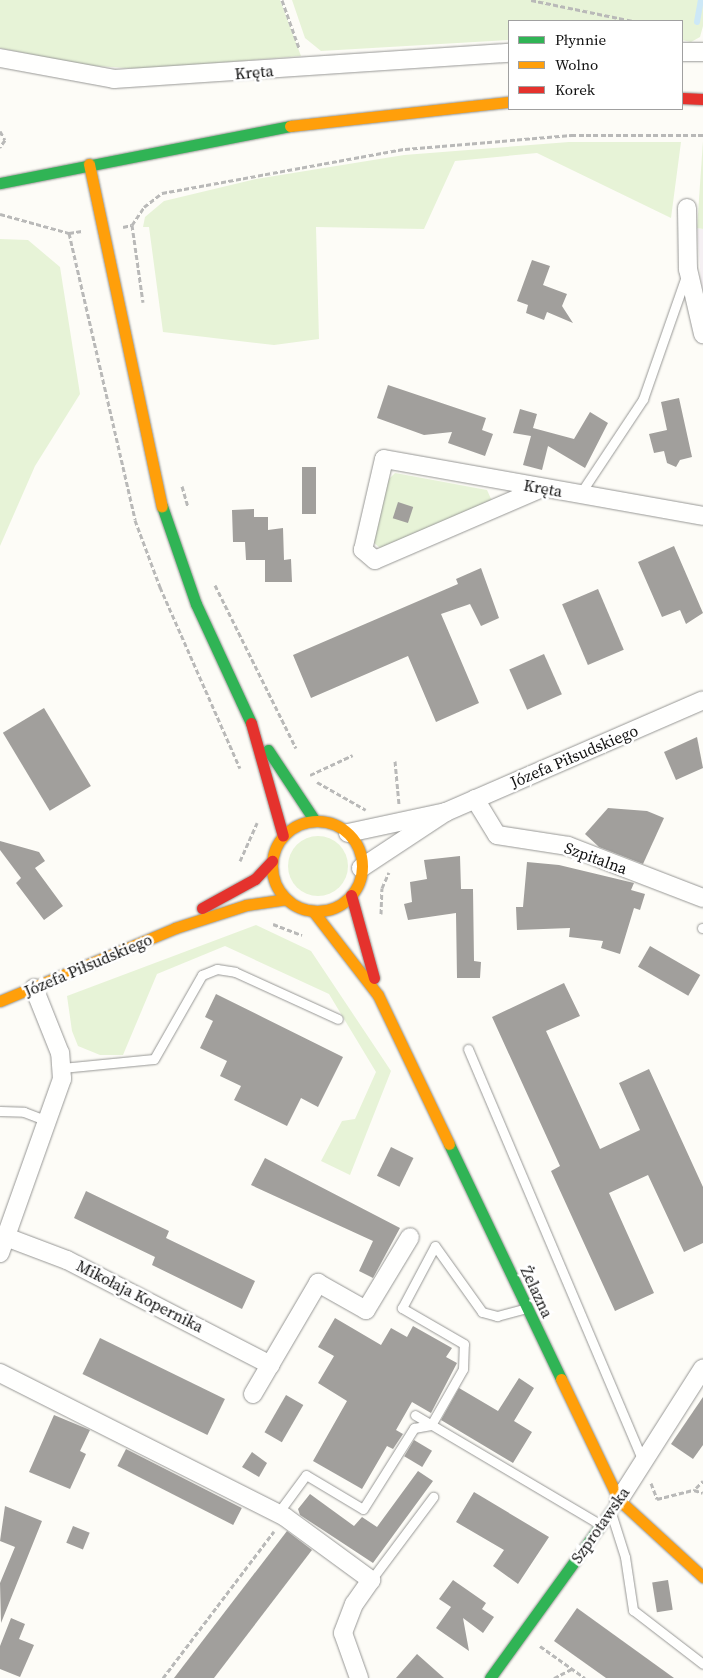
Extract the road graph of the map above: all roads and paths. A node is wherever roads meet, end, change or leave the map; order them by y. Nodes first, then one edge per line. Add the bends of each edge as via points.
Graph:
1 (282, 0) edge
2 (531, 0) edge
3 (628, 20) edge
4 (683, 52) edge
5 (703, 52) edge
6 (508, 53) edge
7 (0, 58) edge
8 (306, 68) junction
9 (683, 98) edge
10 (703, 99) edge
11 (508, 102) edge
12 (0, 131) edge
13 (703, 135) edge
14 (0, 147) edge
15 (89, 164) junction
16 (0, 183) edge
17 (688, 208) dead end
18 (0, 214) edge
19 (100, 230) junction
20 (688, 269) junction
21 (703, 334) edge
22 (542, 488) junction
23 (580, 495) junction
24 (703, 516) edge
25 (703, 700) edge
26 (257, 736) junction
27 (353, 755) dead end
28 (396, 761) dead end
29 (310, 775) dead end
30 (476, 799) junction
31 (399, 809) dead end
32 (446, 812) junction
33 (315, 821) junction
34 (348, 833) junction
35 (283, 836) junction
36 (272, 861) junction
37 (362, 868) junction
38 (351, 895) junction
39 (703, 898) edge
40 (286, 899) junction
41 (313, 911) junction
42 (176, 928) junction
43 (34, 988) junction
44 (378, 995) junction
45 (0, 1001) edge
46 (338, 1019) dead end
47 (468, 1049) dead end
48 (62, 1068) junction
49 (0, 1111) edge
50 (50, 1122) junction
51 (410, 1237) dead end
52 (3, 1245) edge
53 (527, 1308) junction
54 (270, 1365) junction
55 (703, 1368) edge
56 (0, 1373) edge
57 (253, 1394) dead end
58 (415, 1415) dead end
59 (431, 1424) junction
60 (643, 1461) junction
61 (703, 1481) edge
62 (696, 1488) dead end
63 (703, 1493) edge
64 (433, 1497) dead end
65 (615, 1506) junction
66 (281, 1515) junction
67 (601, 1526) junction
68 (703, 1576) edge
69 (371, 1580) junction
70 (537, 1645) dead end
71 (703, 1664) edge
72 (572, 1669) junction
73 (163, 1678) edge
74 (359, 1678) edge
75 (490, 1678) edge
76 (554, 1678) edge
77 (584, 1678) edge

1 - 8 path
2 - 3 path
4 - 5 street
6 - 8 street, Kręta
7 - 8 street, Kręta via 114,79
9 - 10 street
11 - 15 street via 264,129
12 - 14 path via 5,140
13 - 19 path via 571,135 405,149 162,193 144,207 132,225
15 - 16 street
15 - 19 street
17 - 20 street
18 - 19 path via 69,233
19 - 26 street via 160,501 196,604
20 - 21 street
20 - 23 lane via 643,399
22 - 22 street, Kręta via 384,459 363,550 375,560
22 - 23 street, Kręta
23 - 24 street, Kręta
25 - 30 street, Józefa Piłsudskiego
26 - 33 street
26 - 35 street
27 - 29 path
28 - 31 path
30 - 32 street, Józefa Piłsudskiego
30 - 39 street, Szpitalna via 497,835 568,846
32 - 34 street
32 - 37 street
33 - 34 street
33 - 35 street
34 - 37 street
35 - 36 street
36 - 40 street via 272,875
36 - 42 street via 255,879 209,903
37 - 38 street
38 - 41 street via 340,904
38 - 44 street
40 - 41 street
40 - 42 street via 246,905
41 - 44 street
42 - 43 street, Józefa Piłsudskiego
43 - 45 street, Józefa Piłsudskiego
43 - 48 street
44 - 53 street, Żelazna
46 - 48 lane via 235,972 217,969 202,975 154,1059
47 - 60 lane
48 - 50 street, Mikołaja Kopernika
49 - 50 lane via 24,1112
50 - 52 street, Mikołaja Kopernika
51 - 54 street via 366,1310 318,1283
52 - 54 street, Mikołaja Kopernika via 76,1264
53 - 59 lane via 497,1316 482,1312 435,1246 402,1308 464,1344 464,1370
53 - 65 street, Żelazna
54 - 57 street
55 - 60 street, Szprotawska
56 - 66 street
58 - 59 lane
59 - 66 lane via 414,1428 363,1509 306,1475
59 - 67 lane
60 - 63 path via 657,1499 694,1490
60 - 65 street, Szprotawska
61 - 62 path
64 - 69 lane
65 - 67 street, Szprotawska
65 - 68 street, Żelazna
65 - 71 lane via 634,1610
66 - 69 street
66 - 73 path
67 - 75 street, Szprotawska
69 - 74 street via 354,1604 343,1633
70 - 72 path
72 - 76 path
72 - 77 path

